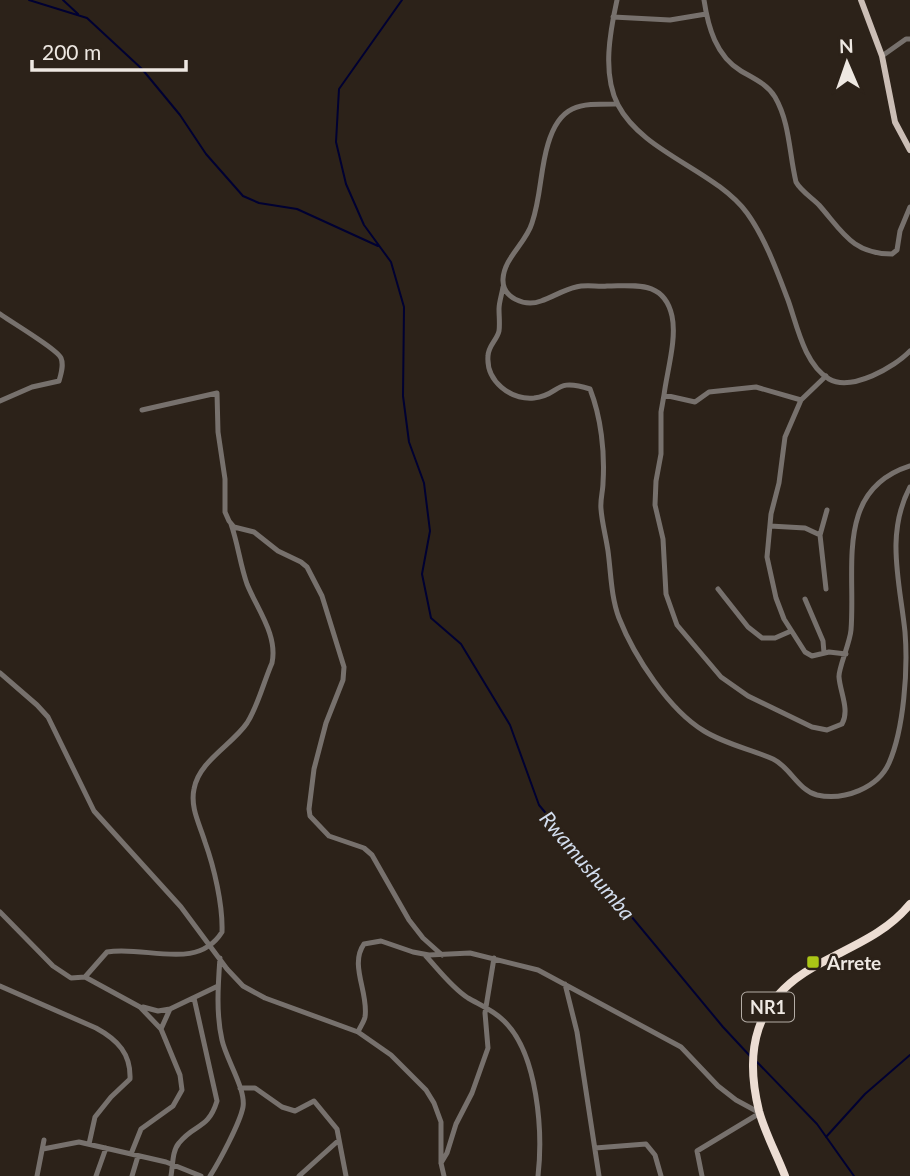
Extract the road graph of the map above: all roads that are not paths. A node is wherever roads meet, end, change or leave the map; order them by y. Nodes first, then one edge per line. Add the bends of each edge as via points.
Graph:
1 (617, 0) edge
2 (705, 0) edge
3 (861, 0) edge
4 (706, 14) junction
5 (613, 17) junction
6 (910, 38) edge
7 (882, 56) junction
8 (617, 104) junction
9 (910, 149) edge
10 (910, 207) edge
11 (503, 287) junction
12 (0, 314) edge
13 (910, 351) edge
14 (825, 376) junction
15 (664, 395) junction
16 (801, 400) junction
17 (0, 401) edge
18 (142, 410) dead end
19 (910, 466) edge
20 (910, 487) edge
21 (827, 510) dead end
22 (231, 524) junction
23 (770, 526) junction
24 (820, 535) junction
25 (718, 589) dead end
26 (826, 589) dead end
27 (805, 598) dead end
28 (791, 631) junction
29 (824, 653) junction
30 (846, 654) junction
31 (0, 673) edge
32 (910, 904) edge
33 (0, 912) edge
34 (211, 945) junction
35 (425, 954) junction
36 (442, 955) junction
37 (220, 958) junction
38 (494, 958) junction
39 (85, 976) junction
40 (565, 985) junction
41 (0, 986) edge
42 (218, 986) junction
43 (194, 998) junction
44 (486, 1006) junction
45 (140, 1007) junction
46 (170, 1009) junction
47 (161, 1029) junction
48 (358, 1032) junction
49 (240, 1088) junction
50 (760, 1113) junction
51 (44, 1140) dead end
52 (339, 1140) junction
53 (89, 1144) junction
54 (595, 1147) junction
55 (106, 1148) junction
56 (43, 1149) junction
57 (131, 1154) junction
58 (138, 1156) junction
59 (441, 1163) junction
60 (173, 1165) junction
61 (37, 1176) edge
62 (96, 1176) edge
63 (132, 1176) edge
64 (170, 1176) edge
65 (201, 1176) edge
66 (210, 1176) edge
67 (299, 1176) edge
68 (346, 1176) edge
69 (443, 1176) edge
70 (538, 1176) edge
71 (599, 1176) edge
72 (661, 1176) edge
73 (702, 1176) edge
74 (785, 1176) edge

1 - 5 street
2 - 4 street
3 - 7 main road
4 - 5 street via 670,20
4 - 10 street via 710,31 732,65 774,94 785,122 796,182 837,230 858,246 892,254
5 - 8 street via 608,74
6 - 7 street
7 - 9 main road via 893,113
8 - 11 street via 578,105 561,117 548,143 533,222 505,268
8 - 14 street via 637,129 723,190 746,212 763,242 807,351
11 - 15 street via 509,297 530,303 577,286 639,285 655,291 668,304 674,327
11 - 20 street via 499,330 488,352 488,366 497,383 516,398 537,398 566,383 577,384 590,389 596,403 603,467 600,509 614,601 626,634 650,674 666,699 696,726 774,760 816,794 863,790 882,775 896,742 907,659 896,541
12 - 17 street via 54,350 62,371 59,381
13 - 14 street via 897,363 861,380 835,382
14 - 16 street
15 - 16 street via 695,402 709,392 755,387
15 - 30 street via 654,505 661,527 666,594 677,625 731,685 822,730 838,727 844,720 838,674
16 - 23 street via 785,437
18 - 22 street via 217,393 225,512
19 - 30 street via 880,481 856,521 850,576 852,621
21 - 24 street
22 - 34 street via 247,582 268,627 273,654 247,723 208,765 194,789 193,804 222,922 222,932
22 - 36 street via 254,532 307,568 336,636 344,674 318,748 310,816 329,836 372,855 409,920
23 - 24 street via 805,528
23 - 28 street via 767,563
24 - 26 street
25 - 28 street via 762,638
27 - 29 street
28 - 29 street via 809,655
29 - 30 street
31 - 34 street via 48,717 94,811
32 - 50 highway, NR1 via 883,930 792,981 769,1006 752,1051
33 - 39 street via 58,971 71,978
34 - 37 street
34 - 39 street via 189,954 109,951
35 - 36 street
35 - 44 street via 466,997
35 - 48 street via 381,941 361,947 365,1018
36 - 38 street via 470,953
37 - 42 street
37 - 48 street via 243,986 265,998
38 - 40 street via 538,970
38 - 44 street
39 - 45 street
40 - 50 street via 681,1047 718,1086
40 - 54 street
41 - 53 street via 96,1028 127,1053 130,1079 95,1117
42 - 43 street
42 - 49 street via 222,1040
43 - 46 street
43 - 60 street via 217,1101 212,1116 179,1143
44 - 59 street via 488,1048
44 - 70 street via 514,1032 529,1069 539,1124
45 - 46 street
45 - 47 street
46 - 47 street
47 - 57 street via 182,1090 173,1106 141,1129
48 - 59 street via 391,1055 435,1102 443,1135
49 - 52 street via 254,1088 295,1111 313,1101 337,1129
49 - 66 street via 244,1106
50 - 73 street via 697,1151
50 - 74 highway, NR1
51 - 56 street
52 - 67 street
52 - 68 street
53 - 55 street
53 - 56 street via 64,1143
54 - 71 street
54 - 72 street via 646,1144
55 - 57 street
55 - 62 street
56 - 61 street
57 - 58 street
58 - 60 street
58 - 63 street
59 - 69 street
60 - 64 street
60 - 65 street

